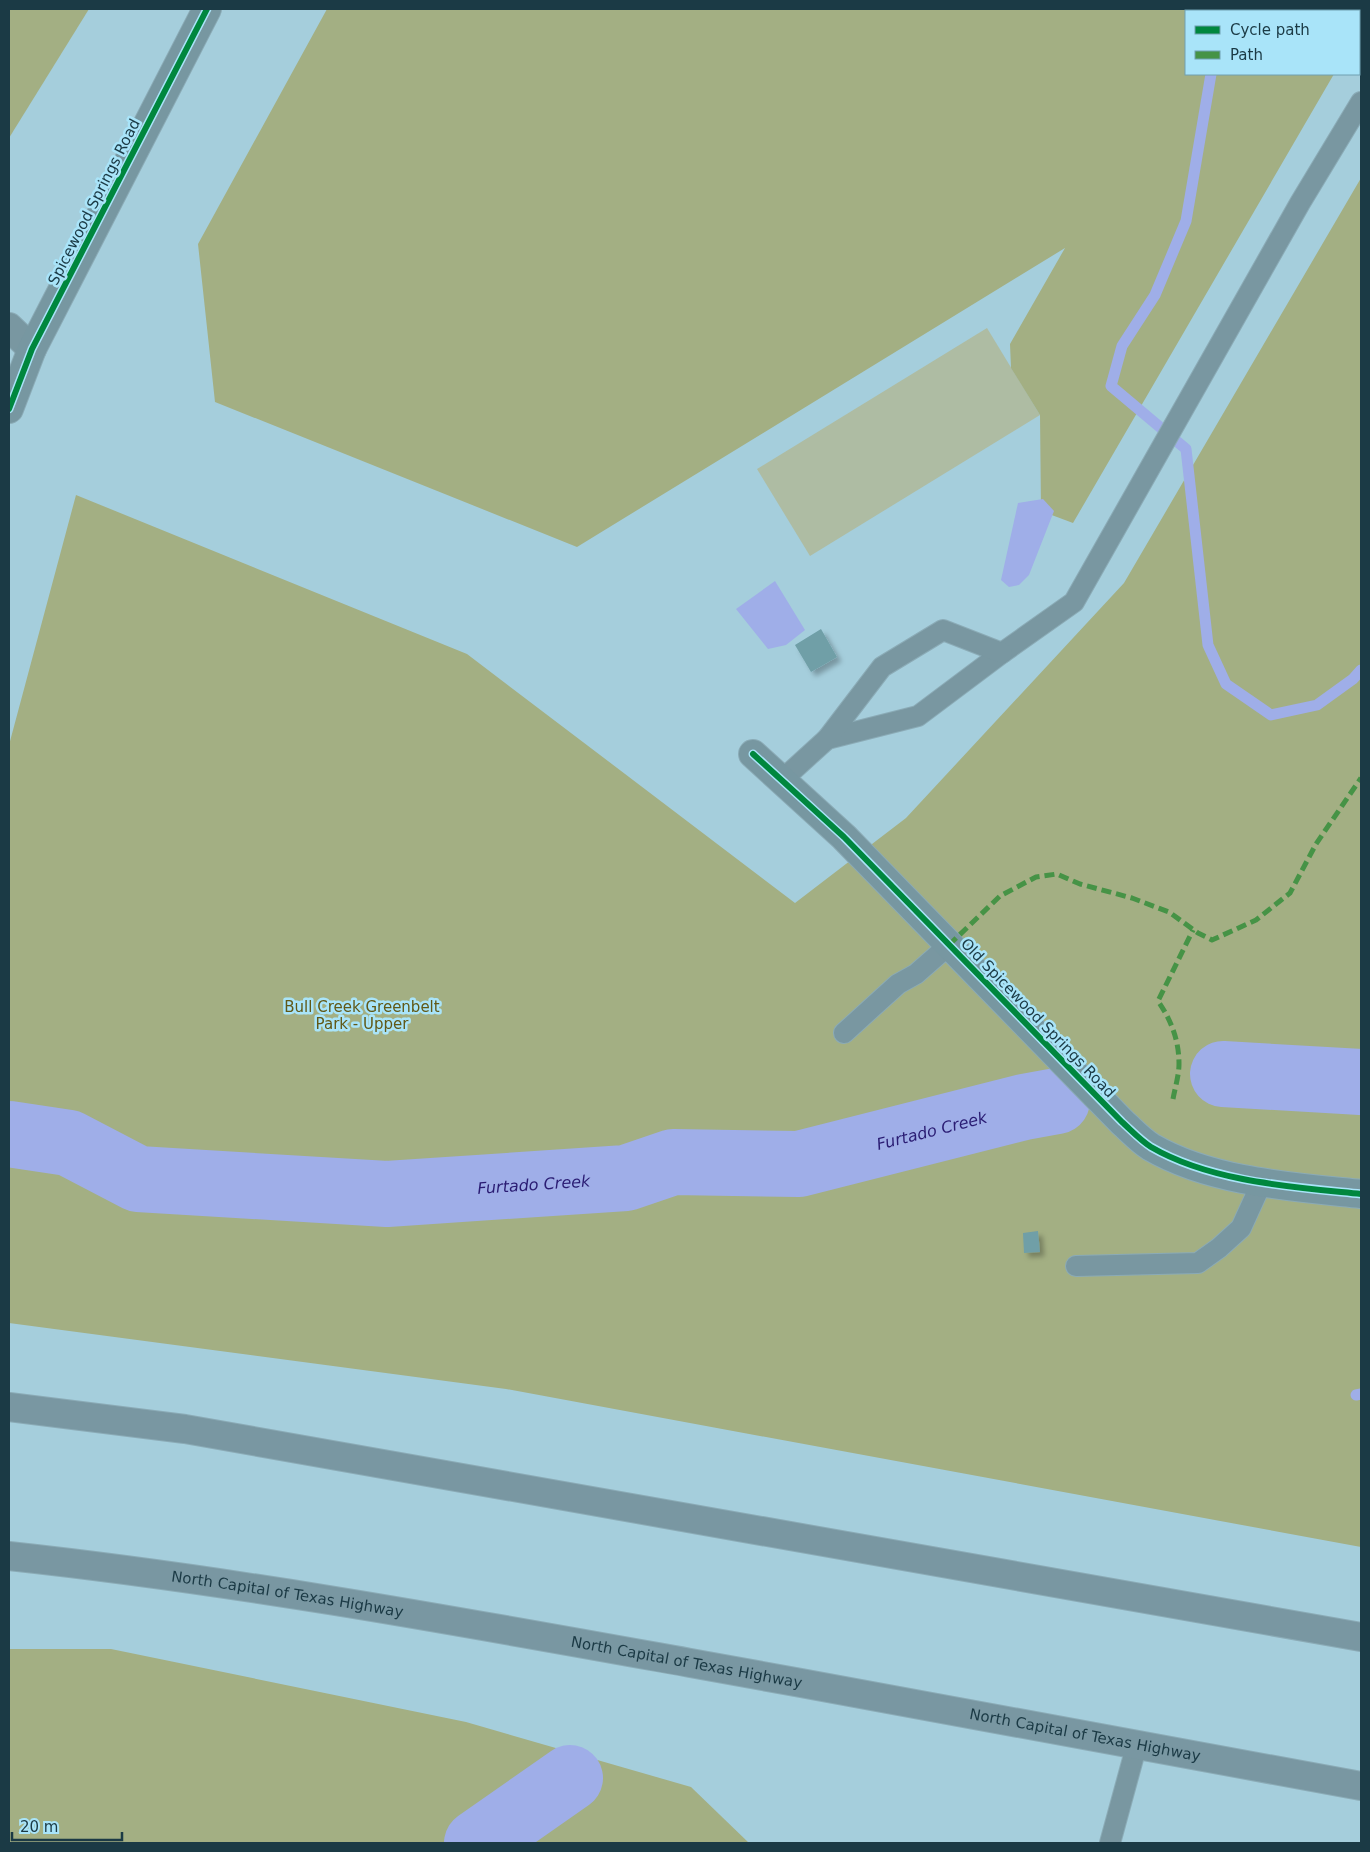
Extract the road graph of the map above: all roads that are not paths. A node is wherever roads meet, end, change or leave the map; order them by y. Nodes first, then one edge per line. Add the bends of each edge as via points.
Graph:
1 (207, 9) edge
2 (1361, 102) edge
3 (9, 327) edge
4 (32, 349) junction
5 (9, 409) edge
6 (1002, 652) junction
7 (827, 738) junction
8 (754, 754) dead end
9 (783, 779) junction
10 (949, 945) junction
11 (844, 1033) dead end
12 (1262, 1182) junction
13 (1361, 1194) edge
14 (1076, 1266) dead end
15 (9, 1407) edge
16 (9, 1556) edge
17 (1361, 1637) edge
18 (1137, 1744) junction
19 (1361, 1786) edge
20 (1110, 1843) edge

1 - 4 street, Spicewood Springs Road
2 - 6 lane via 1300,203 1074,602
3 - 4 street
4 - 5 street, Spicewood Springs Road
6 - 7 lane via 918,716
6 - 7 lane via 943,630 882,667
7 - 9 lane
8 - 9 street, Old Spicewood Springs Road
9 - 10 street, Old Spicewood Springs Road via 844,836
10 - 11 lane via 916,974 898,984
10 - 12 street, Old Spicewood Springs Road via 1115,1115 1150,1146 1186,1163
12 - 13 street, Old Spicewood Springs Road
12 - 14 lane via 1241,1228 1198,1263
15 - 17 highway via 185,1429
16 - 18 highway, North Capital of Texas Highway via 298,1594
18 - 19 highway, North Capital of Texas Highway
18 - 20 lane

